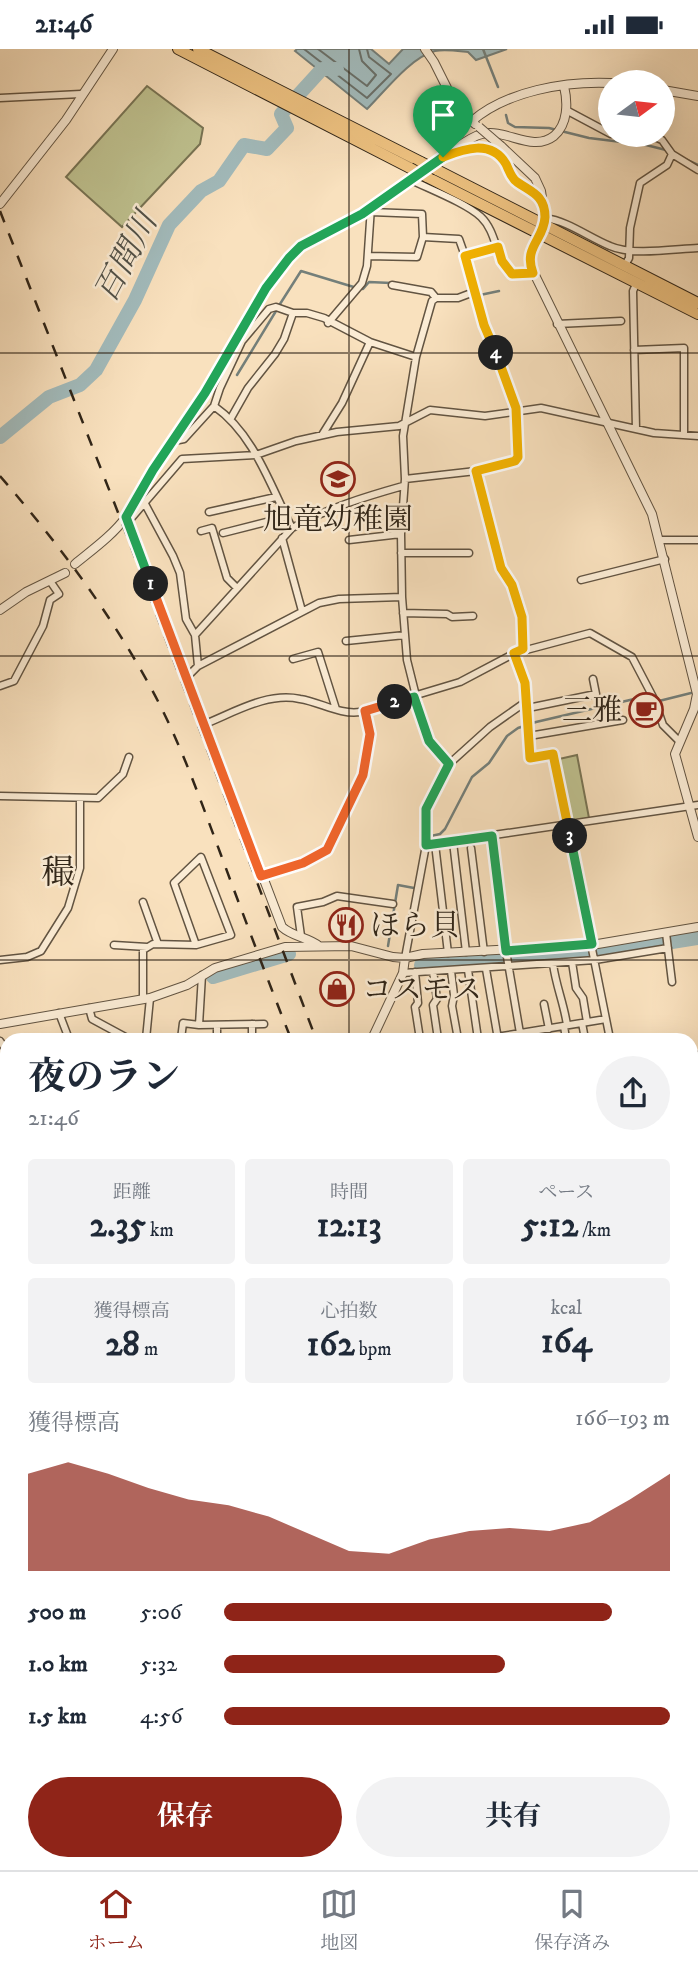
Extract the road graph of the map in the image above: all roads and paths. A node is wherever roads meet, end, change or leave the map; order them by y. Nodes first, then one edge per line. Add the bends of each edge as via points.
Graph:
1 (113, 49) edge
2 (178, 49) edge
3 (198, 49) edge
4 (425, 49) edge
5 (598, 84) edge
6 (564, 86) junction
7 (676, 92) edge
8 (81, 94) junction
9 (698, 96) edge
10 (0, 98) edge
11 (566, 113) junction
12 (476, 124) junction
13 (598, 128) edge
14 (667, 147) edge
15 (672, 154) junction
16 (443, 157) junction
17 (698, 170) edge
18 (410, 174) junction
19 (0, 189) edge
20 (2, 201) edge
21 (543, 207) junction
22 (371, 209) junction
23 (542, 225) junction
24 (423, 237) junction
25 (498, 247) junction
26 (698, 248) edge
27 (629, 250) junction
28 (368, 256) junction
29 (465, 256) junction
30 (625, 265) junction
31 (533, 273) junction
32 (637, 282) junction
33 (391, 285) dead end
34 (474, 292) junction
35 (436, 298) junction
36 (698, 303) edge
37 (293, 313) junction
38 (698, 314) edge
39 (621, 321) dead end
40 (328, 323) junction
41 (557, 324) junction
42 (239, 339) junction
43 (370, 342) junction
44 (634, 350) junction
45 (416, 357) junction
46 (214, 406) junction
47 (517, 411) junction
48 (231, 418) junction
49 (605, 421) junction
50 (404, 424) junction
51 (636, 429) junction
52 (322, 435) junction
53 (684, 435) junction
54 (698, 436) edge
55 (174, 441) junction
56 (256, 455) junction
57 (476, 471) junction
58 (404, 483) junction
59 (276, 497) junction
60 (145, 504) junction
61 (209, 512) dead end
62 (286, 517) junction
63 (127, 520) junction
64 (292, 528) junction
65 (201, 531) dead end
66 (223, 533) dead end
67 (401, 534) junction
68 (282, 538) junction
69 (349, 540) dead end
70 (660, 540) junction
71 (698, 541) edge
72 (401, 553) junction
73 (469, 553) dead end
74 (665, 559) junction
75 (75, 564) dead end
76 (65, 573) dead end
77 (50, 580) junction
78 (581, 580) dead end
79 (237, 588) junction
80 (402, 597) junction
81 (0, 611) edge
82 (302, 611) junction
83 (403, 613) junction
84 (473, 616) dead end
85 (195, 635) junction
86 (405, 635) junction
87 (346, 641) dead end
88 (523, 649) junction
89 (514, 653) junction
90 (293, 659) dead end
91 (198, 666) junction
92 (187, 677) junction
93 (593, 679) dead end
94 (0, 687) edge
95 (415, 697) junction
96 (697, 701) edge
97 (527, 704) junction
98 (336, 709) junction
99 (365, 711) junction
100 (623, 720) dead end
101 (205, 724) junction
102 (529, 736) junction
103 (679, 741) junction
104 (129, 757) dead end
105 (449, 764) junction
106 (0, 796) edge
107 (80, 798) junction
108 (694, 806) edge
109 (568, 826) junction
110 (492, 836) junction
111 (698, 837) edge
112 (453, 842) junction
113 (435, 844) junction
114 (426, 845) junction
115 (471, 848) dead end
116 (261, 876) junction
117 (143, 902) dead end
118 (393, 904) dead end
119 (698, 927) edge
120 (300, 936) junction
121 (666, 936) junction
122 (158, 944) junction
123 (114, 945) dead end
124 (196, 946) junction
125 (319, 946) junction
126 (147, 947) junction
127 (593, 947) junction
128 (668, 948) junction
129 (466, 952) junction
130 (484, 952) junction
131 (448, 953) junction
132 (405, 958) junction
133 (595, 959) junction
134 (0, 960) edge
135 (508, 960) junction
136 (572, 962) junction
137 (553, 964) junction
138 (486, 969) junction
139 (468, 970) junction
140 (433, 971) junction
141 (451, 971) junction
142 (415, 972) junction
143 (402, 973) junction
144 (202, 975) junction
145 (672, 982) dead end
146 (147, 998) junction
147 (544, 1004) dead end
148 (89, 1008) junction
149 (59, 1013) junction
150 (606, 1019) junction
151 (585, 1022) junction
152 (0, 1024) edge
153 (252, 1024) junction
154 (264, 1024) dead end
155 (199, 1025) junction
156 (217, 1025) junction
157 (565, 1026) junction
158 (547, 1029) junction
159 (67, 1033) edge
160 (117, 1033) edge
161 (146, 1033) edge
162 (182, 1033) edge
163 (217, 1033) edge
164 (252, 1033) edge
165 (375, 1033) edge
166 (419, 1033) edge
167 (437, 1033) edge
168 (456, 1033) edge
169 (477, 1033) edge
170 (497, 1033) edge
171 (520, 1033) edge
172 (534, 1033) edge
173 (547, 1033) edge
174 (566, 1033) edge
175 (585, 1033) edge
176 (609, 1033) edge

1 - 8 street
2 - 18 main road via 385,155
3 - 23 main road, bridge
4 - 12 street via 457,108
5 - 6 street
6 - 11 street
6 - 12 street via 497,103
7 - 9 street
8 - 10 street
8 - 20 street
11 - 13 street
11 - 16 street via 560,129 545,141 532,143 483,133
12 - 21 street, bridge via 535,178
14 - 15 street
15 - 17 street
15 - 27 street via 667,165 640,183
16 - 18 street
16 - 21 street via 466,149 491,151 504,161 515,181 536,193
18 - 22 street
18 - 23 main road, bridge
18 - 25 street via 476,213
19 - 20 street
21 - 23 street
22 - 24 street via 422,214
22 - 28 street
22 - 42 street via 301,246 266,288
23 - 27 street via 557,219 613,248
23 - 30 main road
23 - 31 street via 530,255
23 - 32 main road
24 - 28 street via 417,257
24 - 29 street via 459,239
25 - 29 street
25 - 31 street via 512,274
26 - 27 street
27 - 30 street
28 - 40 street via 362,283
29 - 34 street
30 - 36 main road
31 - 41 street
32 - 38 main road
32 - 44 street via 633,291
33 - 35 street via 431,292
34 - 35 street
34 - 47 street
35 - 45 street
37 - 40 street via 307,313
37 - 42 street via 269,309
37 - 48 street via 284,339
39 - 41 street
40 - 43 street
41 - 49 street
42 - 46 street
42 - 55 street
43 - 45 street
43 - 52 street
44 - 51 street
44 - 53 street via 684,348
45 - 50 street
46 - 48 street
46 - 55 street via 184,439
47 - 49 street via 541,408
47 - 50 street via 485,417 430,410
47 - 57 street via 518,457
48 - 56 street
49 - 51 street
49 - 70 street via 650,509
50 - 52 street
50 - 58 street
51 - 53 street
52 - 56 street
53 - 54 street
55 - 63 street
56 - 59 street
56 - 60 street via 182,459
57 - 58 street
57 - 88 street via 501,568 522,617
58 - 64 street via 323,511
58 - 67 street
59 - 61 street
59 - 62 street
60 - 63 street
60 - 85 street via 180,573 186,619
62 - 64 street
62 - 66 street
63 - 75 street
63 - 92 street
64 - 68 street
65 - 79 street via 212,529 227,578
67 - 69 street
67 - 72 street
68 - 79 street
68 - 82 street
70 - 71 street
70 - 74 street
72 - 73 street
72 - 80 street
74 - 78 street
74 - 96 street
76 - 77 street
77 - 81 street
77 - 94 street via 59,594 50,600 43,626 14,681
79 - 85 street
80 - 82 street via 339,600
80 - 83 street
82 - 91 street
83 - 84 street
83 - 86 street
85 - 91 street
86 - 87 street
86 - 95 street
88 - 89 street
88 - 103 street via 590,632 632,657 663,725
89 - 95 street via 460,682
89 - 97 street
90 - 98 street via 318,652
91 - 92 street
92 - 101 street
93 - 97 street via 596,694
95 - 99 street
95 - 105 street via 429,741
96 - 103 street
97 - 102 street
97 - 105 street via 490,727
98 - 99 street
98 - 101 street via 283,696
99 - 116 street via 370,734 363,775 327,850
100 - 102 street
101 - 116 street
102 - 109 street via 530,758 553,754
103 - 108 street via 676,762
104 - 107 street via 123,774 98,798
105 - 114 street via 426,809
106 - 107 street
107 - 134 street via 79,868 68,908 41,951
108 - 109 street
108 - 111 street
109 - 110 street
109 - 127 street
110 - 112 street
110 - 135 street
112 - 113 street
112 - 129 street
113 - 114 street
113 - 131 street
114 - 132 street
115 - 130 street
116 - 120 street via 282,927
117 - 122 street
118 - 120 street via 337,896 297,907
119 - 121 street
120 - 125 street
121 - 127 street
121 - 128 street
122 - 124 street
122 - 126 street
123 - 126 street
124 - 124 street via 231,935 201,857 174,883
125 - 132 street via 351,946
125 - 144 street via 285,947
126 - 146 street via 143,950
127 - 133 street
127 - 135 street
128 - 133 street
128 - 145 street
129 - 130 street
129 - 131 street
130 - 135 street
131 - 132 street
132 - 143 street
133 - 136 street
133 - 150 street
135 - 137 street
135 - 138 street
135 - 171 street
136 - 137 street
136 - 151 street
137 - 157 street via 558,994 564,1000
138 - 139 street
138 - 170 street
139 - 141 street
139 - 169 street
140 - 141 street
140 - 142 street
140 - 167 street
141 - 168 street
142 - 143 street
142 - 166 street
143 - 165 street
144 - 146 street
144 - 155 street
146 - 148 street
146 - 161 street
147 - 158 street
148 - 149 street
148 - 160 street via 92,1019
149 - 152 street
149 - 159 street
150 - 151 street
150 - 176 street
151 - 157 street
151 - 175 street
153 - 154 street
153 - 156 street
153 - 164 street
155 - 156 street
155 - 162 street via 183,1023
156 - 163 street
157 - 158 street
157 - 174 street
158 - 172 street
158 - 173 street

